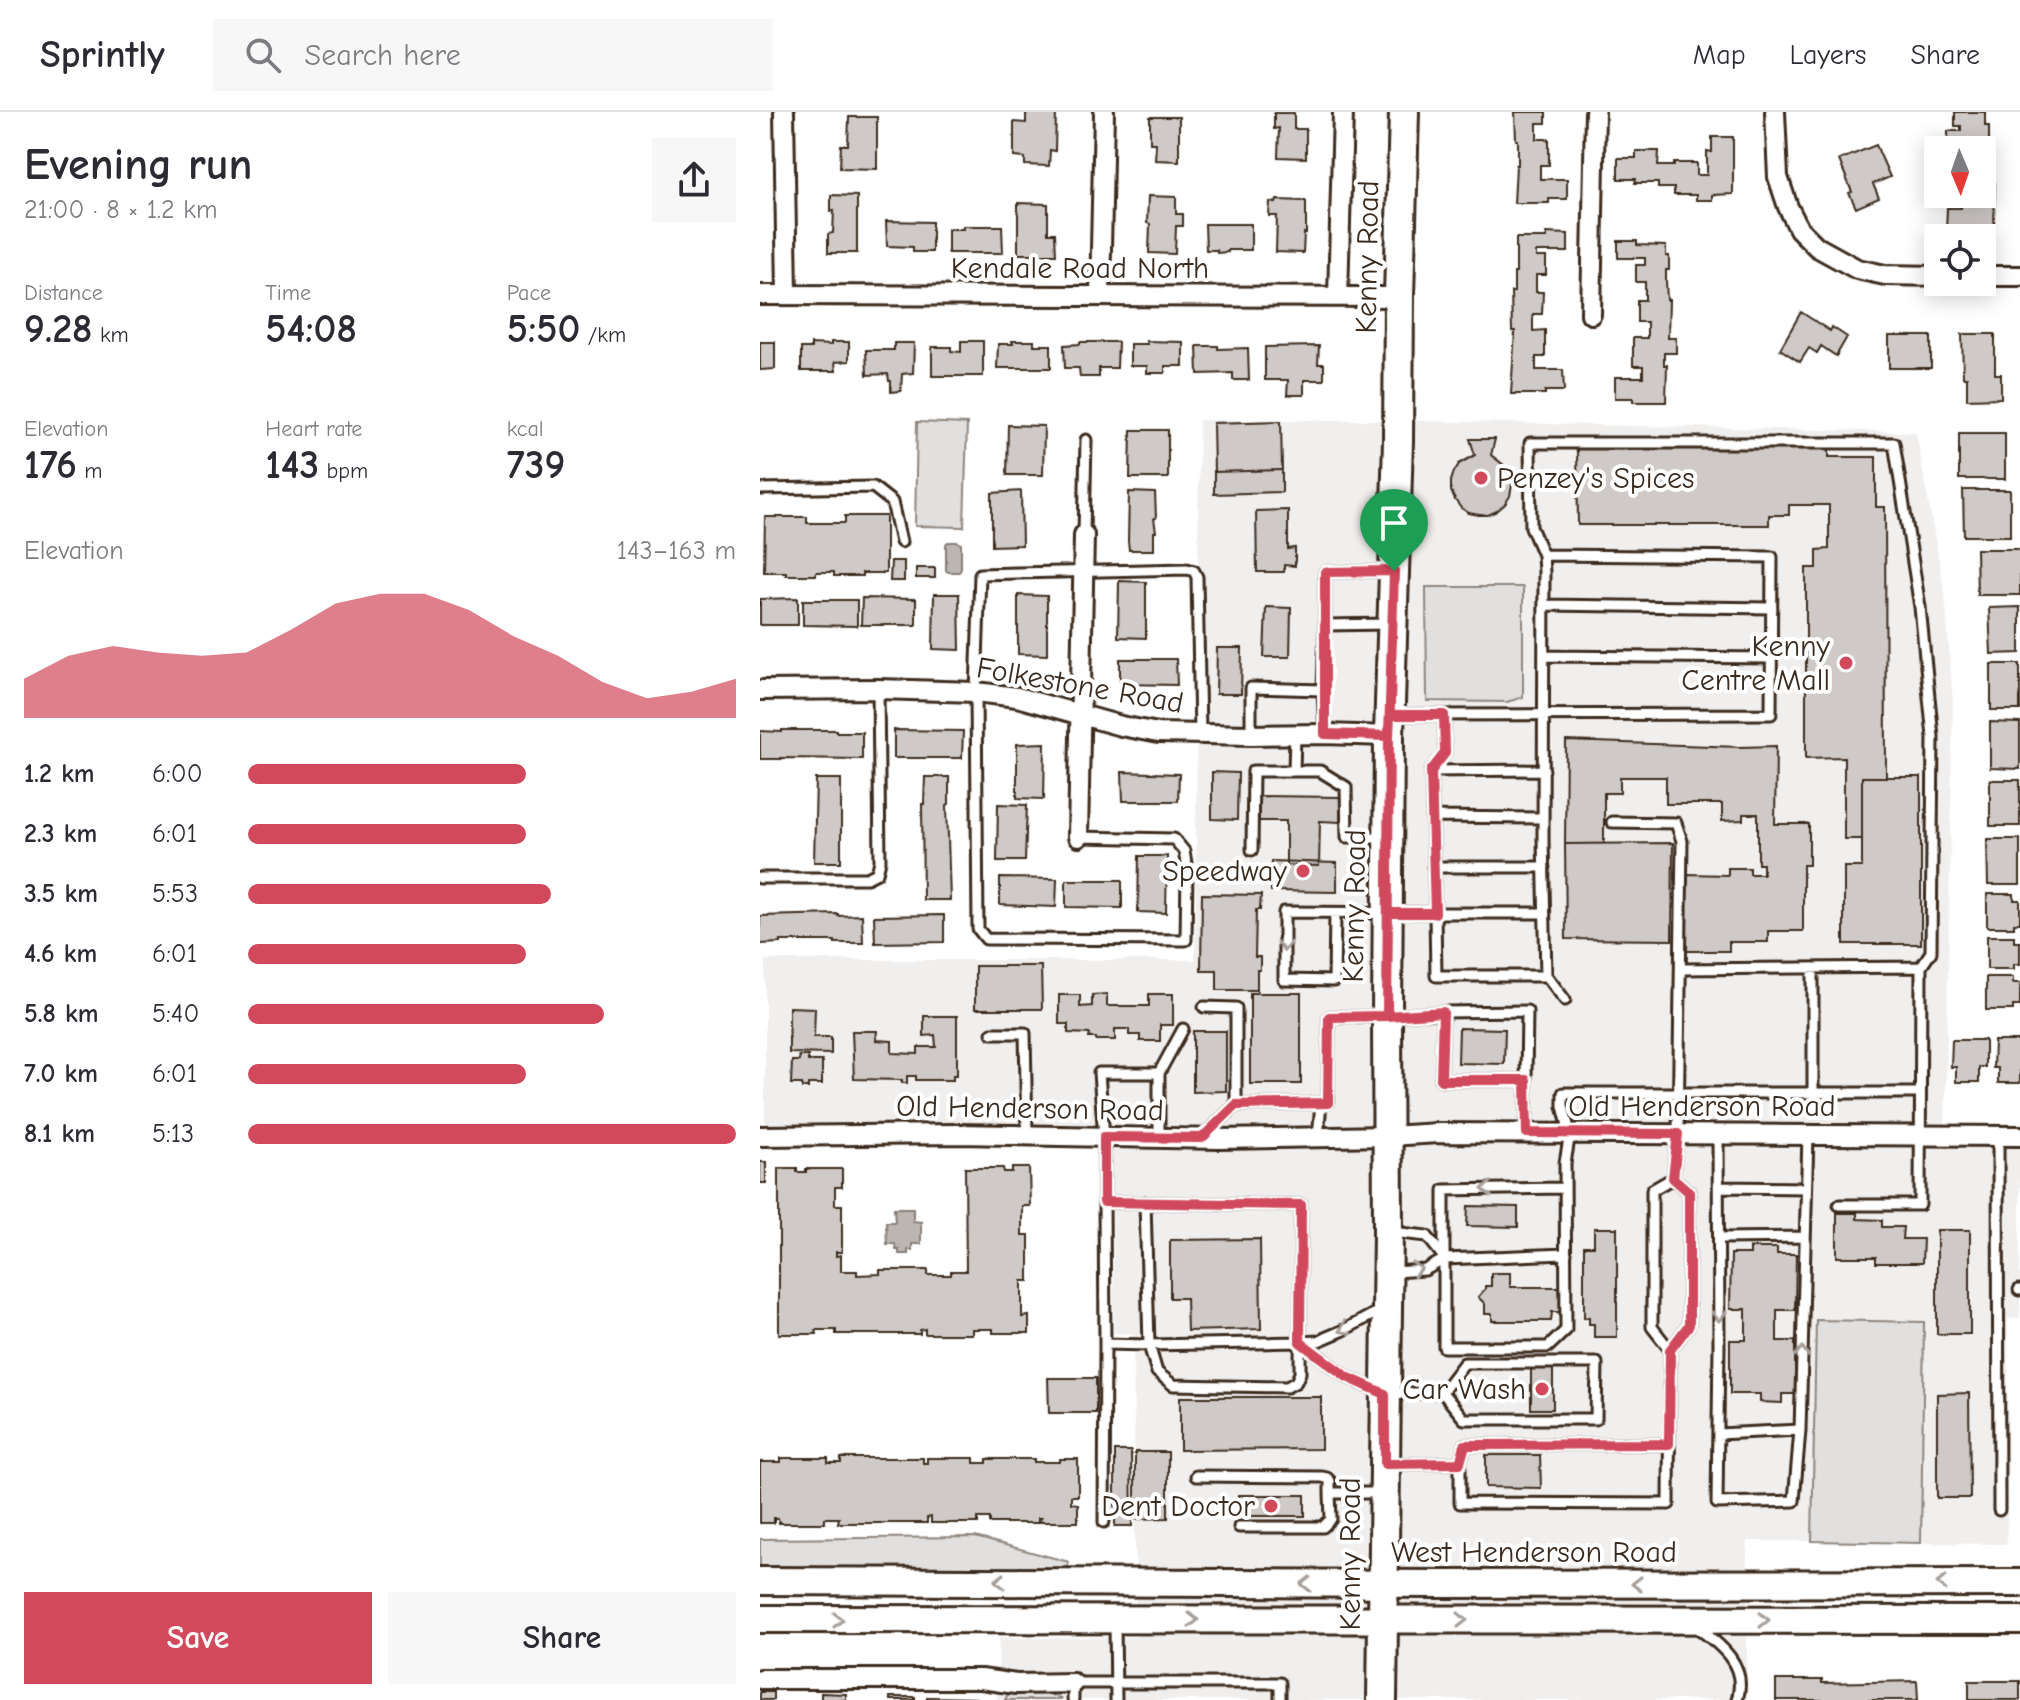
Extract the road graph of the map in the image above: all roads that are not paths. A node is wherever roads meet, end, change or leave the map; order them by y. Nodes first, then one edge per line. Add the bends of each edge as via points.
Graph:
1 (784, 112) edge
2 (1104, 112) edge
3 (1343, 112) edge
4 (1404, 112) edge
5 (1595, 112) edge
6 (1775, 112) edge
7 (1924, 276) edge
8 (1996, 276) edge
9 (2020, 276) edge
10 (787, 294) junction
11 (760, 295) edge
12 (1100, 295) junction
13 (1338, 297) junction
14 (1399, 297) junction
15 (1591, 314) dead end
16 (1086, 440) dead end
17 (760, 489) edge
18 (1084, 535) joint
19 (901, 542) dead end
20 (1543, 555) junction
21 (1394, 571) junction
22 (1083, 572) junction
23 (1544, 605) junction
24 (1772, 608) junction
25 (1393, 624) junction
26 (1325, 625) junction
27 (1544, 656) junction
28 (1771, 658) junction
29 (878, 689) junction
30 (760, 690) edge
31 (1323, 690) junction
32 (976, 692) junction
33 (1080, 714) junction
34 (1444, 715) junction
35 (1544, 715) junction
36 (1390, 726) junction
37 (1200, 734) junction
38 (1295, 734) junction
39 (1325, 734) junction
40 (1251, 735) junction
41 (1544, 770) junction
42 (1294, 771) junction
43 (1431, 771) junction
44 (1432, 817) junction
45 (1543, 818) junction
46 (1612, 822) dead end
47 (1078, 837) joint
48 (1389, 837) junction
49 (1252, 850) dead end
50 (1433, 867) junction
51 (1544, 867) junction
52 (760, 878) edge
53 (1335, 913) junction
54 (1388, 913) junction
55 (1435, 913) junction
56 (1544, 913) junction
57 (1921, 967) junction
58 (1813, 968) junction
59 (1681, 969) junction
60 (1546, 975) junction
61 (1565, 1000) dead end
62 (1204, 1007) dead end
63 (1443, 1012) junction
64 (1387, 1016) junction
65 (1183, 1029) dead end
66 (992, 1033) dead end
67 (1159, 1073) junction
68 (1526, 1080) junction
69 (1679, 1092) junction
70 (1813, 1093) junction
71 (1920, 1093) junction
72 (1321, 1103) junction
73 (1236, 1105) junction
74 (1527, 1133) junction
75 (1570, 1133) junction
76 (1678, 1134) junction
77 (1718, 1135) junction
78 (1808, 1135) junction
79 (760, 1136) edge
80 (1027, 1136) junction
81 (1388, 1136) junction
82 (1920, 1136) junction
83 (1998, 1136) junction
84 (2020, 1136) edge
85 (1104, 1137) junction
86 (1159, 1137) junction
87 (1318, 1137) junction
88 (1202, 1138) junction
89 (1673, 1178) junction
90 (1719, 1187) junction
91 (1565, 1188) junction
92 (1806, 1188) junction
93 (1104, 1202) junction
94 (1145, 1202) junction
95 (1839, 1205) dead end
96 (1388, 1232) junction
97 (1805, 1237) junction
98 (1719, 1238) junction
99 (1566, 1254) junction
100 (1445, 1259) junction
101 (1387, 1272) junction
102 (1386, 1307) junction
103 (1300, 1342) junction
104 (1105, 1344) junction
105 (1149, 1345) junction
106 (1670, 1350) junction
107 (1442, 1392) junction
108 (1385, 1394) junction
109 (1800, 1430) junction
110 (1718, 1434) junction
111 (1669, 1444) junction
112 (1460, 1463) junction
113 (1385, 1464) junction
114 (1196, 1476) dead end
115 (1330, 1493) junction
116 (1385, 1493) junction
117 (1999, 1510) dead end
118 (1104, 1522) dead end
119 (1239, 1527) dead end
120 (760, 1581) edge
121 (2020, 1583) edge
122 (1384, 1584) junction
123 (760, 1619) edge
124 (1115, 1620) junction
125 (1384, 1620) junction
126 (1686, 1620) junction
127 (2020, 1620) edge
128 (760, 1679) edge
129 (1116, 1682) junction
130 (993, 1691) edge
131 (1073, 1692) edge
132 (1116, 1700) edge
133 (1280, 1700) edge
134 (1382, 1700) edge
135 (1737, 1700) edge

1 - 10 street
2 - 12 street
3 - 13 street
4 - 14 main road, Kenny Road
5 - 15 street
6 - 7 street via 1778,177 1799,229 1817,247 1857,269
8 - 9 street
10 - 11 street, Kendale Road North
10 - 12 street, Kendale Road North
12 - 13 street, Kendale Road North
13 - 14 street, Kendale Road North
14 - 21 main road, Kenny Road
16 - 18 lane
17 - 19 lane via 873,487 892,502
18 - 22 street
20 - 23 lane
20 - 24 lane via 1772,557
20 - 57 lane via 1531,527 1530,443 1894,443 1920,607 1933,737 1931,952
21 - 25 main road, Kenny Road
21 - 26 lane via 1325,572
22 - 32 lane via 980,574
22 - 33 street
22 - 37 lane via 1194,571
23 - 24 lane
23 - 27 lane
24 - 28 lane
25 - 26 lane
25 - 36 main road, Kenny Road
26 - 31 lane
27 - 28 lane
27 - 35 lane
28 - 35 lane via 1771,714
29 - 30 street, Folkestone Road
29 - 32 street, Folkestone Road
29 - 52 lane via 877,873 867,878
31 - 39 lane
31 - 40 lane via 1251,688
32 - 33 street, Folkestone Road
32 - 47 lane via 978,929 986,939 1186,940 1187,869 1184,851 1174,839
33 - 37 street, Folkestone Road via 1145,731
33 - 47 street
34 - 35 lane
34 - 36 lane
34 - 43 lane via 1445,753
35 - 41 lane
36 - 39 street, Folkestone Road
36 - 48 main road, Kenny Road
37 - 40 street, Folkestone Road
38 - 39 street, Folkestone Road
38 - 40 street, Folkestone Road
38 - 42 lane
41 - 43 lane
41 - 45 lane
42 - 48 lane via 1320,771 1346,787 1347,837
42 - 49 lane via 1253,771
43 - 44 lane
44 - 45 lane
44 - 50 lane
45 - 51 lane
46 - 59 lane via 1676,823 1682,841
48 - 54 main road, Kenny Road
50 - 51 lane
50 - 55 lane
51 - 56 lane
53 -> 53 lane via 1284,912 1284,980 1334,981
53 - 54 lane
54 - 55 lane
54 - 64 main road, Kenny Road
55 - 56 lane
55 - 60 lane via 1436,976
56 - 60 lane
57 - 58 lane
57 - 71 lane
58 - 59 lane
58 - 70 lane
59 - 69 lane
60 - 61 lane
62 - 73 lane via 1236,1008
63 - 64 lane
63 - 68 lane via 1527,1011
63 - 68 lane via 1441,1080
64 - 72 lane via 1329,1017 1328,1103
64 - 81 main road, Kenny Road
65 - 67 lane
66 - 80 lane via 1025,1033
67 - 85 lane via 1099,1073
67 - 86 lane
68 - 74 lane
69 - 70 lane
69 - 75 lane via 1563,1093
69 - 76 lane
70 - 71 lane
71 - 82 lane
72 - 73 lane
72 - 87 lane
73 - 88 lane
74 - 75 street, Old Henderson Road
74 - 81 street, Old Henderson Road
75 - 76 street, Old Henderson Road
75 - 91 lane
76 - 77 street, Old Henderson Road
76 - 89 lane
77 - 78 street, Old Henderson Road
77 - 90 lane
78 - 82 street, Old Henderson Road
78 - 92 lane
79 - 80 street, Old Henderson Road
80 - 85 street, Old Henderson Road
81 - 87 street, Old Henderson Road
81 - 96 main road, Kenny Road
82 - 83 street, Old Henderson Road
82 - 95 lane via 1920,1205
83 - 84 street, Old Henderson Road
83 - 117 lane
85 - 86 street, Old Henderson Road
85 - 93 lane
86 - 88 street, Old Henderson Road
87 - 88 street, Old Henderson Road
89 - 106 lane via 1689,1192 1689,1325
89 - 106 lane via 1652,1190 1652,1327
90 - 92 lane
90 - 98 lane
91 - 99 lane
91 -> 100 lane via 1444,1190
92 - 97 lane
93 - 94 lane
93 - 104 lane
94 - 103 lane via 1301,1205
94 - 105 lane
96 - 100 lane via 1427,1236
96 - 101 main road, Kenny Road
97 - 98 lane
109 -> 97 lane
98 -> 110 lane
99 - 100 lane
99 - 100 lane via 1566,1330 1548,1347 1444,1347
101 -> 100 lane via 1425,1270
101 - 102 main road, Kenny Road
102 -> 103 lane via 1318,1341
102 - 108 main road, Kenny Road
103 - 105 lane
103 - 105 lane via 1300,1373 1287,1387 1173,1385 1157,1372
103 - 108 lane via 1347,1377
104 - 105 lane
104 - 118 lane
106 - 111 lane
107 - 107 lane via 1464,1419 1596,1419 1597,1363 1464,1363
107 - 108 lane
108 - 113 main road, Kenny Road
109 - 110 lane
109 - 110 lane via 1794,1501 1717,1503
111 - 112 lane via 1465,1445
111 - 112 lane via 1669,1504 1460,1503
112 - 113 lane
113 - 116 main road, Kenny Road
114 - 115 lane via 1327,1478
115 - 116 lane
115 - 119 lane via 1331,1519 1323,1527
116 - 122 main road, Kenny Road
122 -> 120 main road, West Henderson Road
121 -> 122 main road, West Henderson Road
122 - 125 main road, Kenny Road
123 -> 124 main road
124 -> 125 main road
124 - 129 lane
125 -> 126 main road
125 - 134 main road, Kenny Road
126 -> 127 main road
126 - 135 lane via 1721,1646 1739,1672
128 - 130 street via 966,1679
129 - 131 lane
129 - 132 lane
129 - 133 lane via 1280,1683
130 - 131 street via 1016,1684

